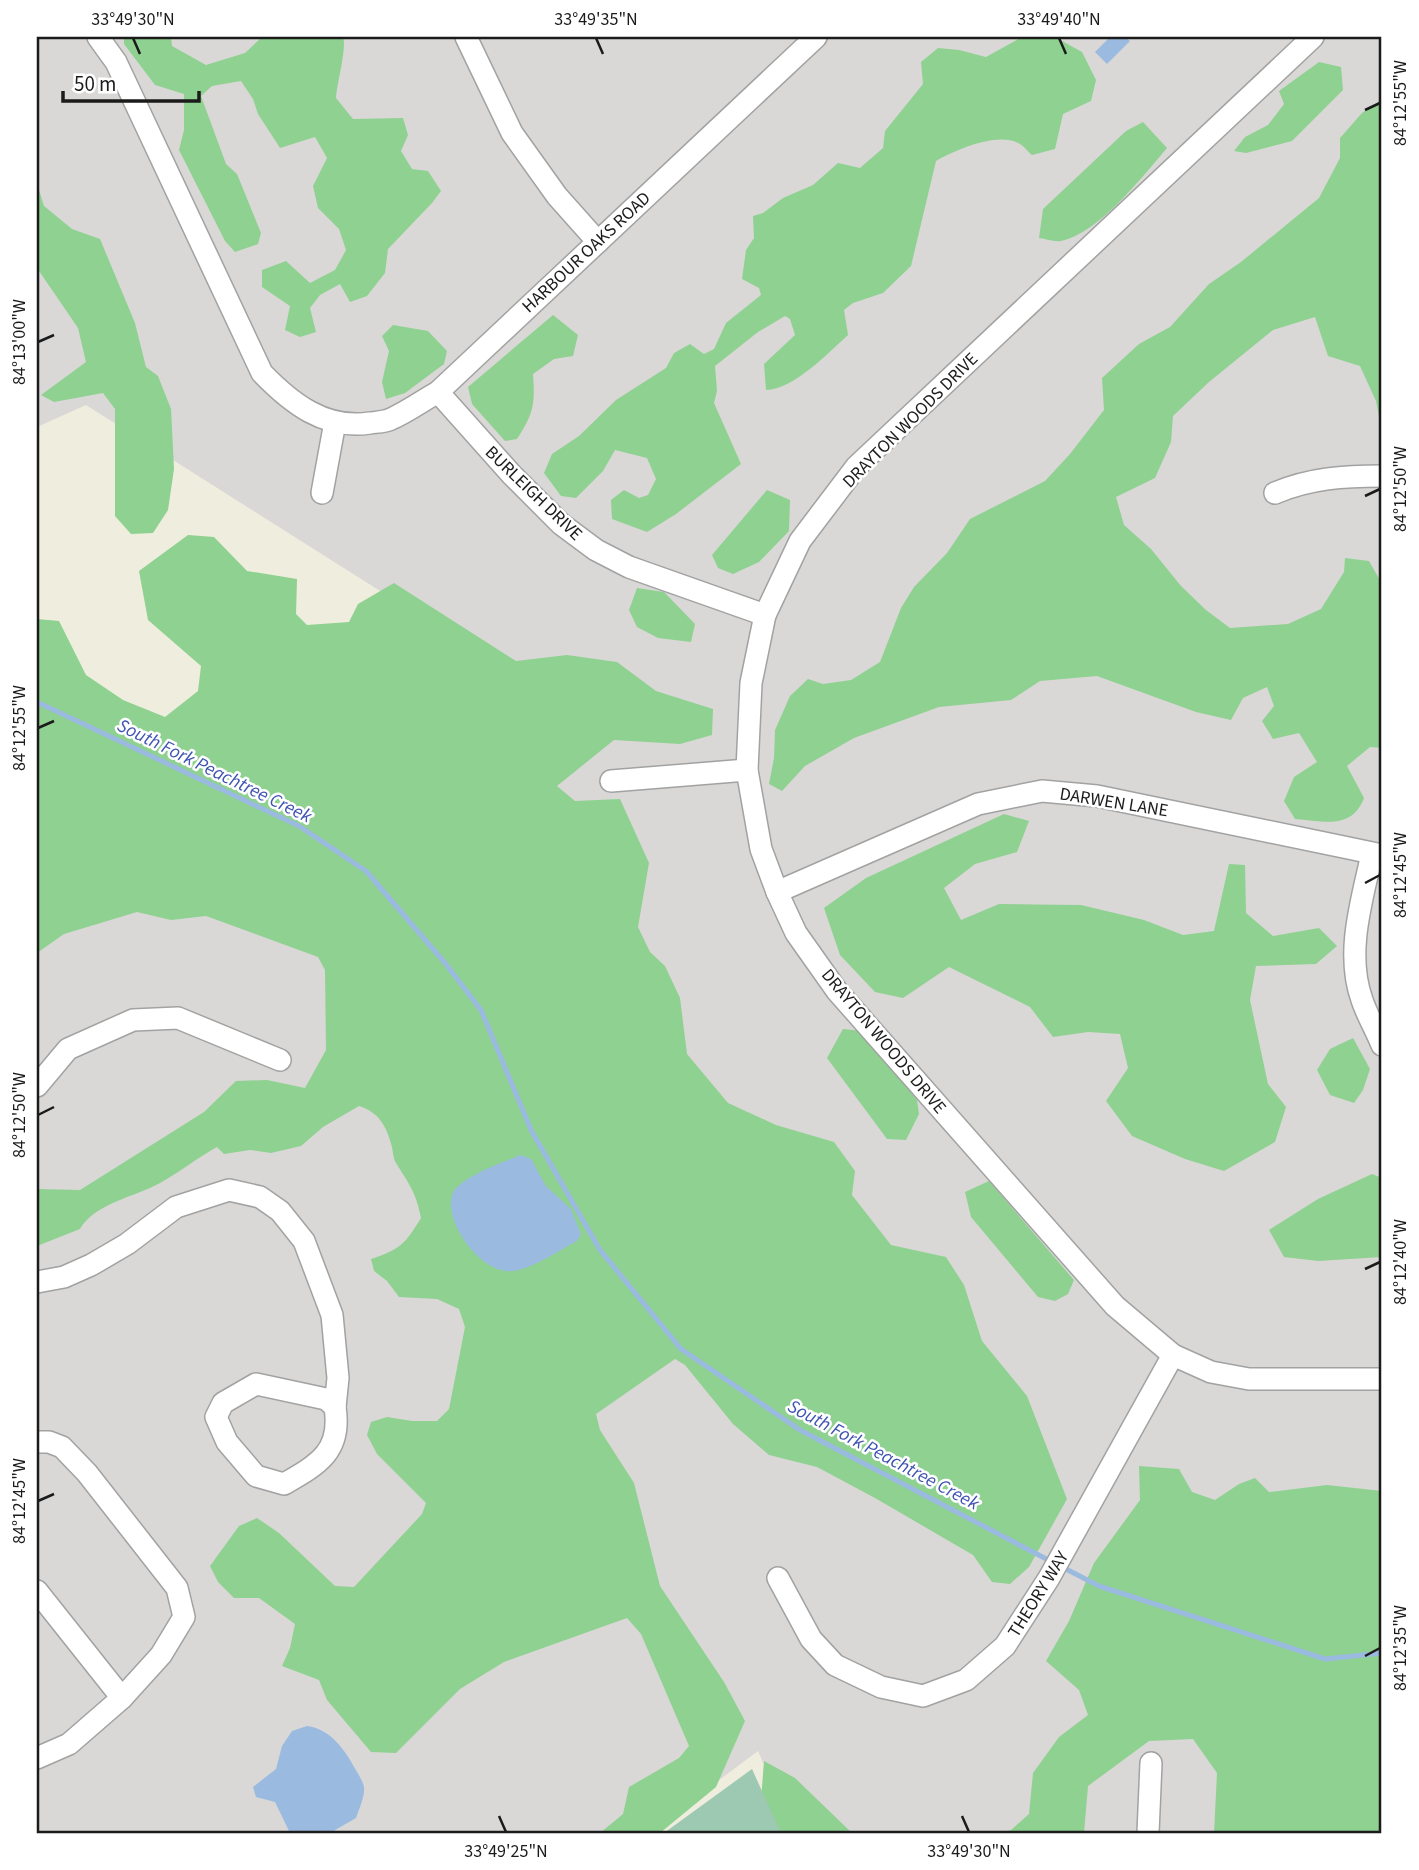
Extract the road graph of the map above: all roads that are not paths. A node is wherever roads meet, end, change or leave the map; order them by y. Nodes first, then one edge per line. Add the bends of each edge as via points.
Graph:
1 (98, 37) edge
2 (466, 37) edge
3 (816, 37) edge
4 (1314, 37) edge
5 (597, 242) junction
6 (438, 392) junction
7 (335, 422) junction
8 (1382, 476) edge
9 (323, 493) dead end
10 (1275, 493) dead end
11 (765, 615) junction
12 (747, 770) junction
13 (611, 781) dead end
14 (1377, 854) edge
15 (777, 892) junction
16 (1382, 1045) edge
17 (280, 1060) dead end
18 (37, 1087) edge
19 (37, 1282) edge
20 (1173, 1355) junction
21 (1382, 1379) edge
22 (335, 1407) junction
23 (37, 1442) edge
24 (778, 1578) dead end
25 (37, 1591) edge
26 (122, 1698) junction
27 (37, 1758) edge
28 (1151, 1763) dead end
29 (1148, 1833) edge

1 - 7 street, HARBOUR OAKS ROAD via 116,62 262,373 286,397
2 - 5 street via 512,133
3 - 5 street, HARBOUR OAKS ROAD
4 - 11 street, DRAYTON WOODS DRIVE via 856,467 800,541
5 - 6 street, HARBOUR OAKS ROAD
6 - 7 street, HARBOUR OAKS ROAD via 389,420 358,425
6 - 11 street, BURLEIGH DRIVE via 512,475 561,524 596,550 629,567
7 - 9 street
8 - 10 street via 1332,477
11 - 12 street, DRAYTON WOODS DRIVE via 751,683
12 - 13 street
12 - 15 street, DRAYTON WOODS DRIVE via 761,849
14 - 15 street, DARWEN LANE via 1097,796 1042,791 978,804
14 - 16 street via 1356,932 1355,971 1361,999
15 - 20 street, DRAYTON WOODS DRIVE via 796,933 838,991 1115,1306
17 - 18 street via 178,1018 134,1020 68,1049
19 - 22 street via 91,1265 176,1207 229,1190 260,1197 280,1211 304,1241 332,1315 338,1378
20 - 21 street, DRAYTON WOODS DRIVE via 1210,1372 1249,1379
20 - 24 street, THEORY WAY via 1049,1578 1005,1646 966,1680 923,1696 881,1687 835,1665 811,1639
22 - 22 street via 338,1425 331,1448 315,1466 284,1484 256,1476 227,1442 216,1417 223,1403 256,1384 326,1399
23 - 26 street via 62,1447 79,1464 177,1588 184,1617 161,1654
25 - 26 street
26 - 27 street via 69,1744
28 - 29 street

